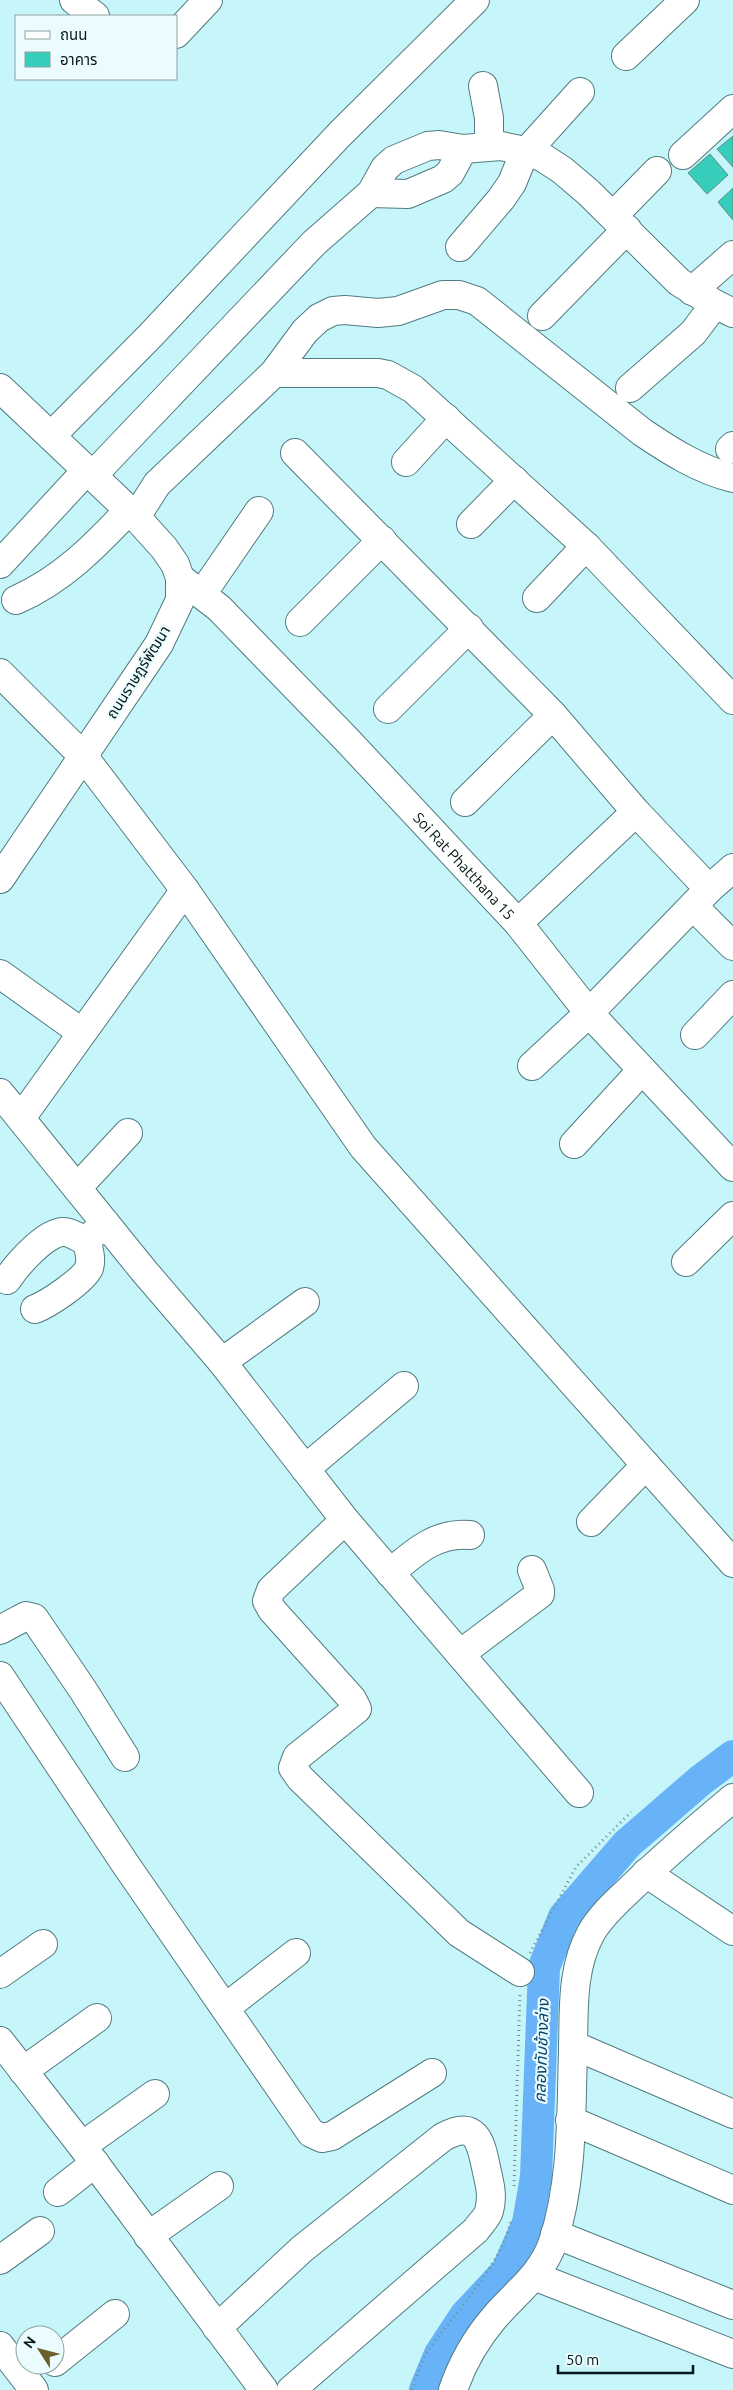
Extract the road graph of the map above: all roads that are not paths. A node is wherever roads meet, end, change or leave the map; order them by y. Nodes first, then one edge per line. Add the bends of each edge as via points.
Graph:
1 (74, 0) edge
2 (208, 0) edge
3 (475, 0) edge
4 (685, 0) edge
5 (94, 15) edge
6 (178, 32) edge
7 (626, 56) dead end
8 (483, 86) dead end
9 (580, 92) dead end
10 (733, 108) edge
11 (476, 148) junction
12 (526, 151) junction
13 (683, 155) dead end
14 (658, 171) dead end
15 (371, 193) junction
16 (620, 223) junction
17 (460, 247) dead end
18 (733, 256) edge
19 (713, 303) edge
20 (542, 316) dead end
21 (274, 373) junction
22 (630, 388) dead end
23 (4, 399) edge
24 (446, 418) junction
25 (51, 436) junction
26 (295, 452) dead end
27 (406, 462) dead end
28 (90, 473) junction
29 (733, 478) edge
30 (514, 480) junction
31 (259, 511) dead end
32 (132, 514) junction
33 (471, 524) dead end
34 (382, 540) junction
35 (586, 546) junction
36 (0, 564) edge
37 (180, 578) junction
38 (202, 594) junction
39 (537, 598) dead end
40 (16, 600) dead end
41 (300, 622) dead end
42 (469, 628) junction
43 (0, 673) edge
44 (733, 700) edge
45 (388, 709) dead end
46 (553, 715) junction
47 (84, 757) junction
48 (465, 802) dead end
49 (636, 812) junction
50 (733, 868) edge
51 (0, 879) edge
52 (185, 890) junction
53 (701, 898) junction
54 (518, 923) junction
55 (733, 946) edge
56 (0, 974) edge
57 (733, 995) edge
58 (589, 1013) junction
59 (82, 1032) junction
60 (695, 1035) dead end
61 (532, 1066) dead end
62 (642, 1070) junction
63 (0, 1093) edge
64 (21, 1118) junction
65 (128, 1133) dead end
66 (574, 1144) dead end
67 (733, 1167) edge
68 (77, 1188) junction
69 (733, 1216) edge
70 (96, 1232) junction
71 (686, 1262) dead end
72 (7, 1280) dead end
73 (305, 1302) dead end
74 (35, 1309) dead end
75 (222, 1362) junction
76 (404, 1386) dead end
77 (646, 1465) junction
78 (305, 1469) junction
79 (345, 1520) junction
80 (591, 1522) dead end
81 (470, 1535) dead end
82 (733, 1563) edge
83 (532, 1570) dead end
84 (390, 1573) junction
85 (0, 1630) edge
86 (460, 1654) junction
87 (0, 1676) edge
88 (125, 1757) dead end
89 (578, 1793) dead end
90 (733, 1798) edge
91 (646, 1873) junction
92 (733, 1931) edge
93 (43, 1944) dead end
94 (296, 1953) dead end
95 (520, 1972) road end
96 (0, 1974) edge
97 (225, 2008) junction
98 (97, 2018) dead end
99 (573, 2045) junction
100 (9, 2060) edge
101 (432, 2073) dead end
102 (155, 2094) dead end
103 (733, 2114) edge
104 (570, 2120) junction
105 (88, 2154) junction
106 (219, 2186) dead end
107 (733, 2190) edge
108 (58, 2192) dead end
109 (40, 2231) dead end
110 (555, 2234) junction
111 (148, 2236) junction
112 (0, 2260) edge
113 (534, 2276) junction
114 (733, 2305) edge
115 (115, 2314) dead end
116 (218, 2328) junction
117 (0, 2346) edge
118 (65, 2354) edge
119 (733, 2354) edge
120 (42, 2375) edge
121 (31, 2387) edge
122 (264, 2390) edge
123 (291, 2390) edge
124 (453, 2390) edge

1 - 5 street
2 - 6 street
3 - 25 street via 340,134
4 - 7 street
8 - 11 street via 489,118
9 - 12 street
10 - 13 street
11 - 12 street
11 - 15 street via 443,179 408,194
11 - 15 street via 428,146 394,160 385,168
12 - 16 street via 562,170
12 - 17 street via 501,199
14 - 16 street
15 - 28 street via 314,242
16 - 19 street via 669,274
16 - 20 street
18 - 19 street
19 - 22 street via 693,333
21 - 24 street via 388,375 413,390
21 - 29 street via 305,331 333,311 398,311 443,295 460,295 477,301 671,452
21 - 32 street via 158,484
23 - 25 street, ถนนราษฏร์พัฒนา
24 - 27 street
24 - 30 street
25 - 28 street, ถนนราษฏร์พัฒนา
26 - 34 street
28 - 32 street, ถนนราษฏร์พัฒนา
28 - 36 street
30 - 33 street
30 - 35 street
31 - 38 street
32 - 37 street, ถนนราษฏร์พัฒนา via 164,548
32 - 40 street via 55,579
34 - 41 street
34 - 42 street
35 - 39 street
35 - 44 street
37 - 38 street, Soi Rat Phatthana 15
37 - 47 street, ถนนราษฏร์พัฒนา via 180,600 166,631
38 - 54 street, Soi Rat Phatthana 15 via 270,659
42 - 45 street
42 - 46 street
43 - 47 street
46 - 48 street
46 - 49 street
47 - 51 street, ถนนราษฏร์พัฒนา
47 - 52 street
49 - 53 street
49 - 54 street
50 - 53 street
52 - 59 street
52 - 77 street via 363,1147
53 - 55 street
53 - 58 street
54 - 58 street, Soi Rat Phatthana 15
56 - 59 street
57 - 60 street
58 - 61 street
58 - 62 street, Soi Rat Phatthana 15
59 - 64 street
62 - 66 street
62 - 67 street, Soi Rat Phatthana 15
63 - 64 street
64 - 68 street
65 - 68 street
68 - 70 street
69 - 71 street
70 - 72 street via 53,1234 16,1265
70 - 74 street via 85,1275 46,1305
70 - 75 street
73 - 75 street
75 - 78 street
76 - 78 street
77 - 80 street
77 - 82 street
78 - 79 street
79 - 84 street
79 - 95 street via 270,1590 267,1601 352,1699 357,1709 297,1756 293,1768 459,1933
81 - 84 street via 438,1538
83 - 86 street via 540,1594
84 - 86 street
85 - 88 street via 26,1616 34,1618
86 - 89 street
87 - 97 street
90 - 91 street
91 - 92 street
91 - 99 street via 591,1932 574,1986
93 - 96 street
94 - 97 street
97 - 101 street via 311,2133 322,2138 332,2136
98 - 100 street
99 - 103 street
99 - 104 street
100 - 105 street
102 - 105 street
104 - 107 street
104 - 110 street via 564,2191
105 - 108 street
105 - 111 street
106 - 111 street
109 - 112 street
110 - 113 street
110 - 114 street
111 - 116 street
113 - 119 street
113 - 124 street via 494,2318 471,2351
115 - 118 street
116 - 122 street
116 - 123 street via 302,2250 443,2137 456,2130 469,2131 481,2142 492,2197 489,2214 476,2230
117 - 121 street
120 - 121 street

